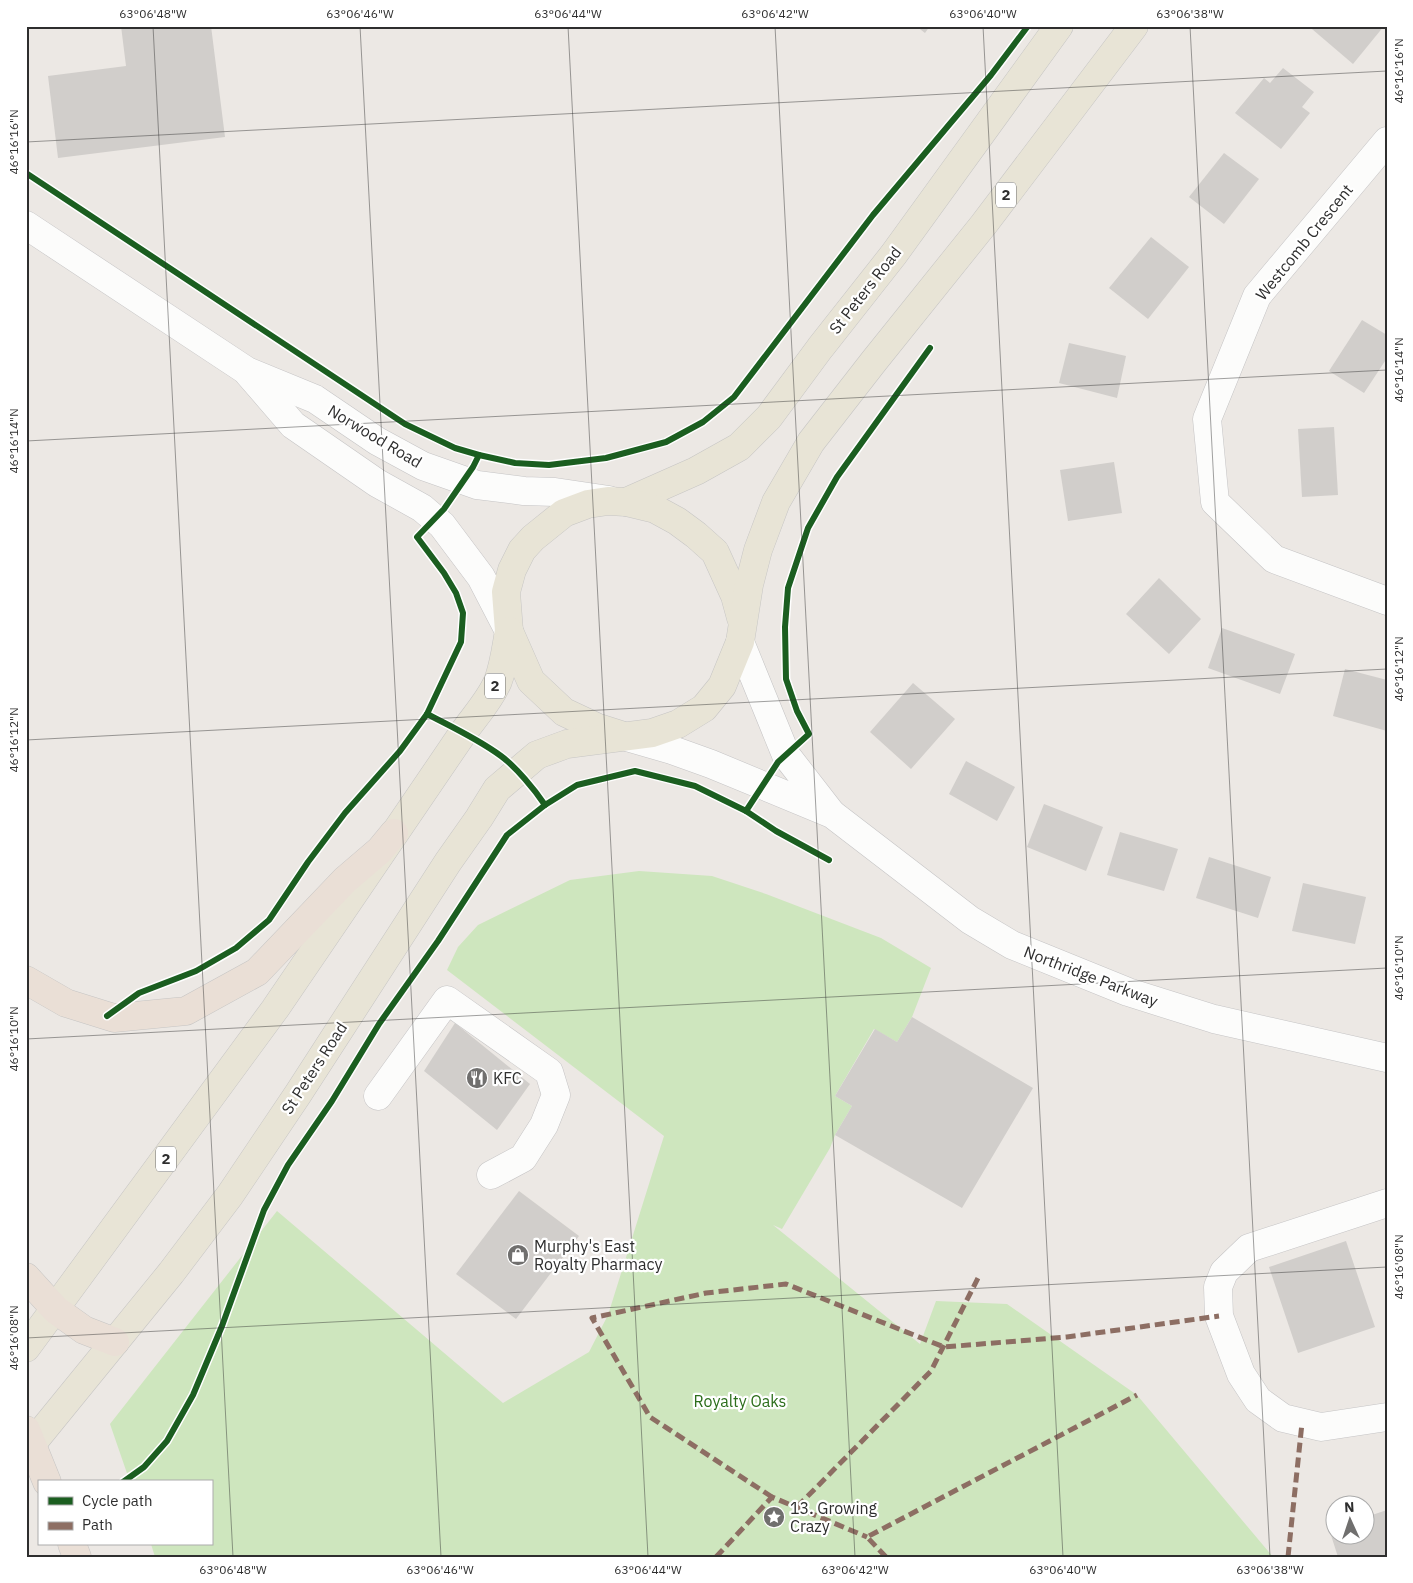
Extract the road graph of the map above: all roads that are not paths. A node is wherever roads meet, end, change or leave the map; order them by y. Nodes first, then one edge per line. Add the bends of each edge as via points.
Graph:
1 (1059, 26) edge
2 (1134, 26) edge
3 (1387, 141) edge
4 (26, 225) edge
5 (247, 371) junction
6 (626, 502) junction
7 (1387, 601) edge
8 (509, 631) junction
9 (740, 642) junction
10 (627, 737) junction
11 (832, 814) junction
12 (394, 833) junction
13 (26, 980) edge
14 (1387, 1058) edge
15 (378, 1096) dead end
16 (491, 1175) dead end
17 (1387, 1202) edge
18 (26, 1277) edge
19 (56, 1310) junction
20 (115, 1342) junction
21 (26, 1348) edge
22 (1387, 1417) edge
23 (28, 1442) edge
24 (46, 1480) edge

1 - 6 main road, St Peters Road via 894,254 769,417 739,447 696,471
2 - 9 main road, 2 via 984,224 811,442 776,502 758,550
3 - 7 street, Westcomb Crescent via 1257,296 1207,419 1215,502 1274,560
4 - 5 street, Norwood Road
5 - 6 street, Norwood Road via 315,399 377,441 423,466 477,485
5 - 8 street, Norwood Road via 293,425 377,483 422,508 442,525 481,577
6 - 8 main road via 588,504 564,513 522,550 506,592
6 - 9 main road via 655,509 677,521 715,552 735,596 741,618
8 - 10 main road via 531,681 564,712
8 - 12 main road, 2 via 501,671 491,694
9 - 10 main road, St Peters Road via 722,686 704,708 678,724
9 - 11 street, Northridge Parkway via 786,755
10 - 11 street, Northridge Parkway via 711,764
10 - 20 main road, St Peters Road via 567,744 537,755 496,789 230,1195
11 - 14 street, Northridge Parkway via 970,920 1012,945 1128,992 1214,1019
12 - 13 highway via 380,850 344,880 257,972 186,1010 114,1018 66,1003
12 - 19 main road, 2 via 276,1008
15 - 16 street via 447,1000 520,1051 549,1072 556,1095 544,1125 523,1158
17 - 22 street via 1248,1248 1224,1272 1218,1287 1219,1316 1241,1374 1258,1400 1283,1418 1321,1427
18 - 19 highway
19 - 20 highway via 84,1330
19 - 21 main road, 2
20 - 23 main road, St Peters Road
23 - 24 highway

